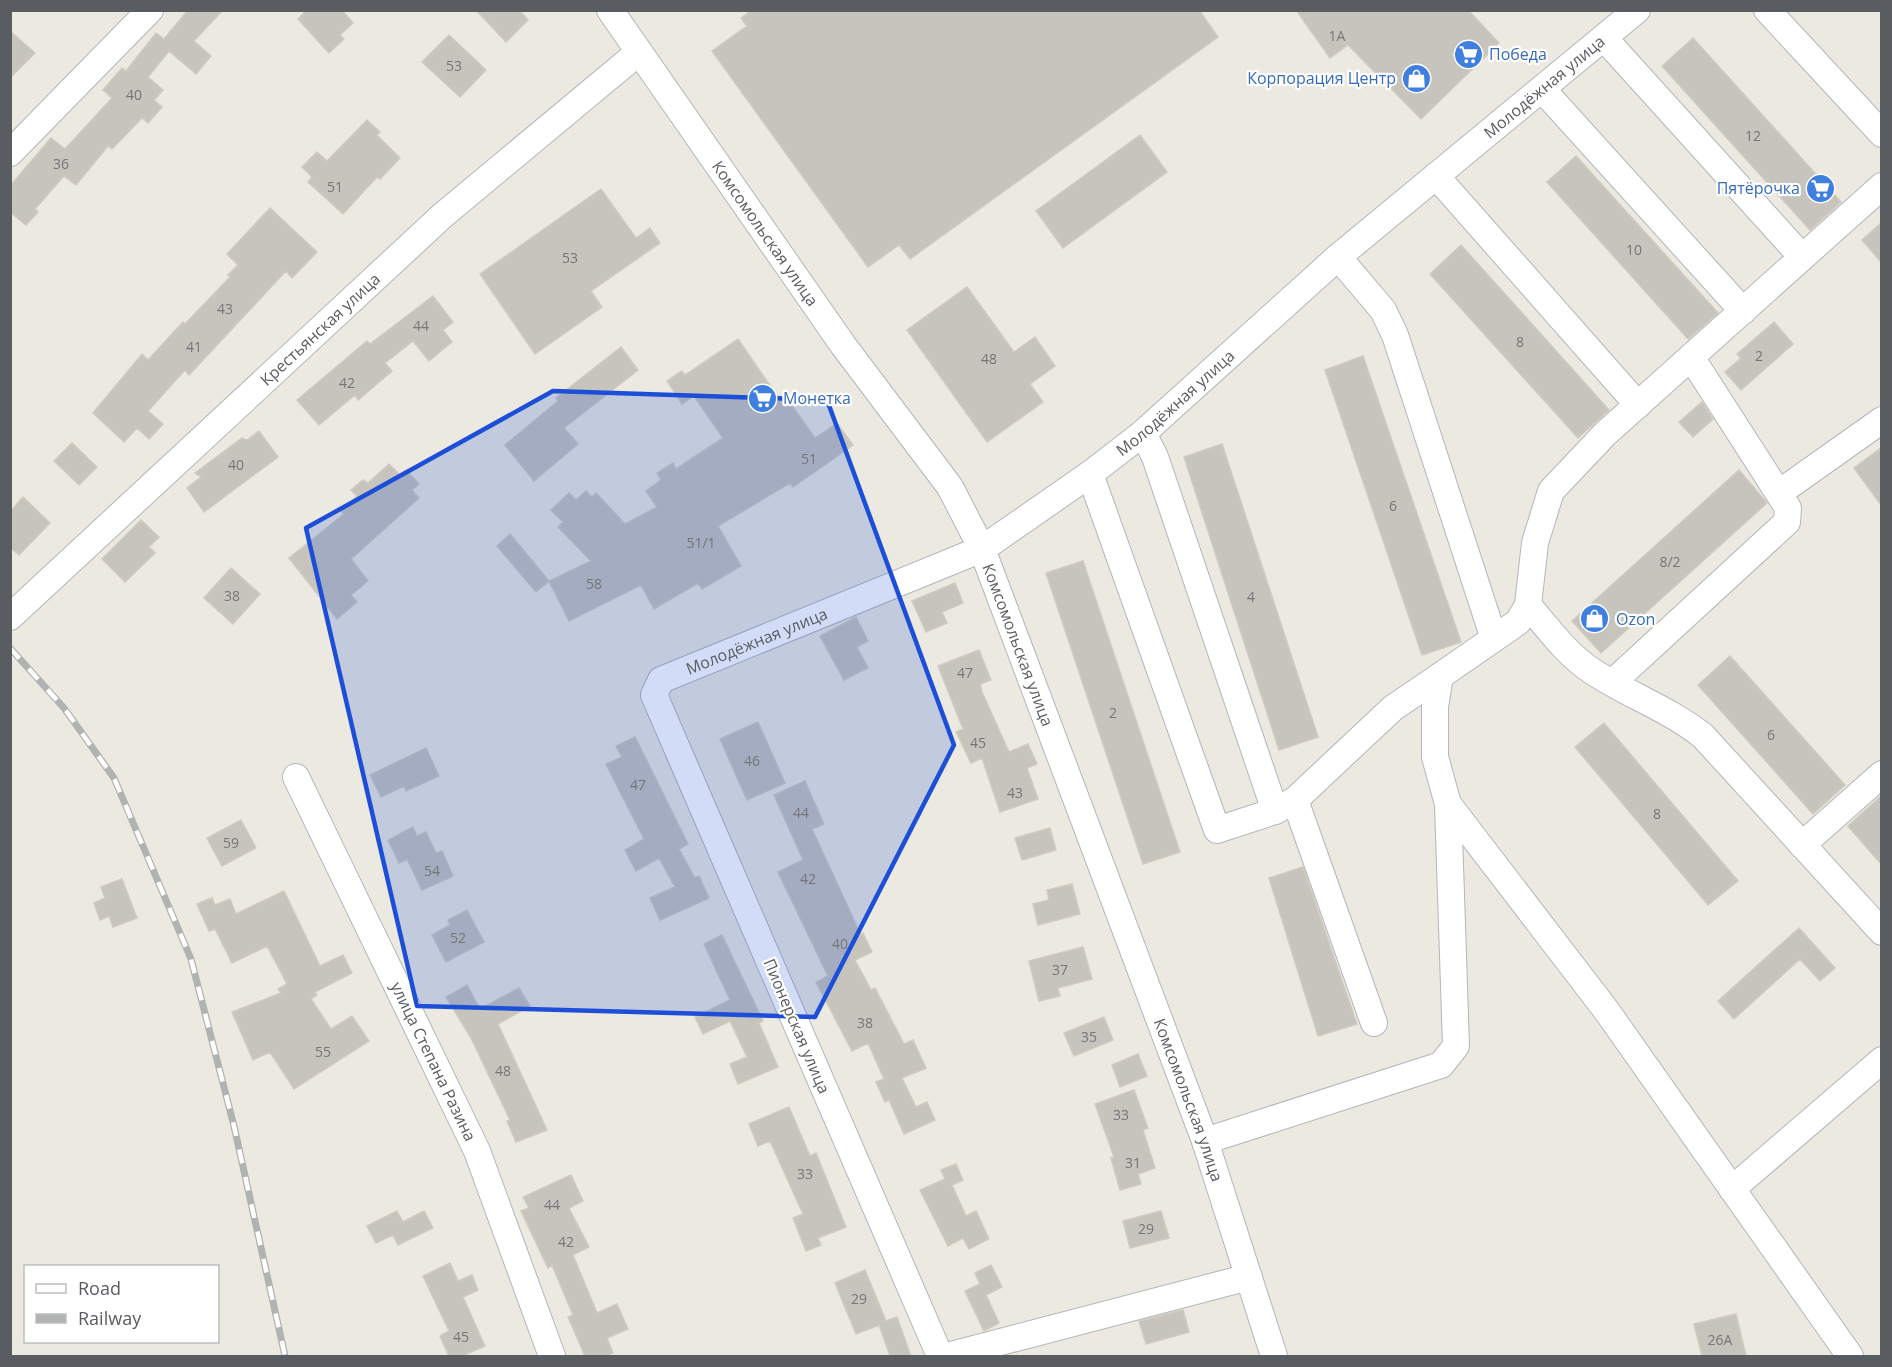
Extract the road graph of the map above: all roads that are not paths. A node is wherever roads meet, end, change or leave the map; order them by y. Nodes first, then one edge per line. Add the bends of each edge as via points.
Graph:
1 (150, 10) edge
2 (610, 10) edge
3 (1637, 10) edge
4 (1767, 10) edge
5 (1604, 38) junction
6 (639, 52) junction
7 (1542, 89) junction
8 (1881, 134) edge
9 (10, 153) edge
10 (1436, 176) junction
11 (1881, 186) edge
12 (1338, 257) junction
13 (1802, 257) junction
14 (1743, 311) junction
15 (1691, 357) junction
16 (1638, 405) junction
17 (1881, 420) edge
18 (1143, 433) junction
19 (1090, 474) junction
20 (1779, 493) junction
21 (982, 549) junction
22 (1528, 605) junction
23 (10, 617) edge
24 (1494, 636) junction
25 (1440, 676) junction
26 (1613, 682) junction
27 (654, 695) joint
28 (1881, 774) edge
29 (296, 777) dead end
30 (1448, 804) junction
31 (1285, 805) junction
32 (1802, 845) junction
33 (1881, 932) edge
34 (1374, 1023) dead end
35 (1881, 1060) edge
36 (1205, 1141) junction
37 (1732, 1189) junction
38 (1249, 1277) junction
39 (552, 1356) edge
40 (940, 1356) edge
41 (947, 1356) edge
42 (1274, 1356) edge
43 (1850, 1356) edge

1 - 9 street
2 - 6 street, Комсомольская улица
3 - 5 street, Молодёжная улица
4 - 8 street
5 - 7 street, Молодёжная улица
5 - 13 street
6 - 21 street, Комсомольская улица via 843,345 950,487
6 - 23 street, Крестьянская улица via 442,216
7 - 10 street, Молодёжная улица
7 - 14 street
10 - 12 street, Молодёжная улица
10 - 16 street
11 - 13 street
12 - 18 street, Молодёжная улица
12 - 24 street via 1383,310 1395,335
13 - 14 street
14 - 15 street
15 - 16 street
15 - 20 street
16 - 22 street via 1551,491 1535,543
17 - 20 street
18 - 19 street, Молодёжная улица
18 - 31 street
19 - 21 street, Молодёжная улица
19 - 31 street via 1216,830
20 - 26 street via 1788,508 1783,528
21 - 27 street, Молодёжная улица via 662,680
21 - 36 street, Комсомольская улица
22 - 24 street via 1518,622
22 - 26 street via 1569,653
24 - 25 street
25 - 30 street via 1435,707 1435,757
25 - 31 street via 1393,708
26 - 32 street via 1673,714 1703,736
27 - 40 street, Пионерская улица
28 - 32 street
29 - 39 street, улица Степана Разина via 477,1151
30 - 36 street via 1456,1046 1441,1065
30 - 37 street via 1606,1010
31 - 34 street
32 - 33 street
35 - 37 street
36 - 38 street, Комсомольская улица
37 - 43 street
38 - 41 street
38 - 42 street, Комсомольская улица

